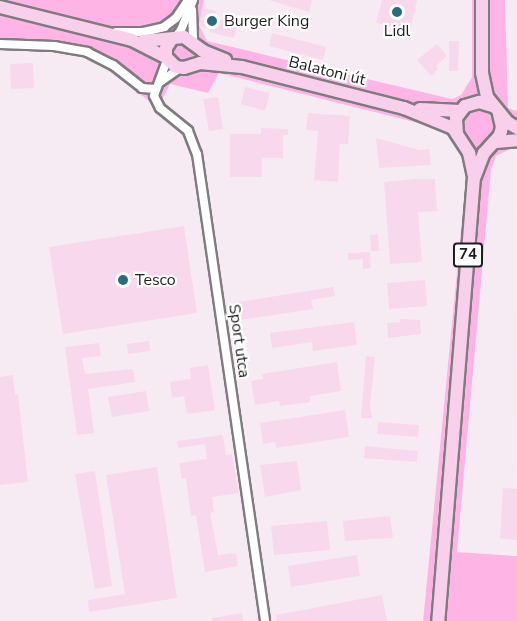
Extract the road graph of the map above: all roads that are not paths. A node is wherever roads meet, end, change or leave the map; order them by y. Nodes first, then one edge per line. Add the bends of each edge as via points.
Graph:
1 (482, 1) edge
2 (191, 2) edge
3 (0, 7) edge
4 (104, 32) junction
5 (173, 39) junction
6 (132, 40) junction
7 (0, 44) edge
8 (194, 44) junction
9 (167, 58) junction
10 (193, 63) junction
11 (242, 67) junction
12 (180, 68) junction
13 (482, 72) junction
14 (160, 82) junction
15 (155, 89) junction
16 (465, 107) junction
17 (404, 108) junction
18 (496, 110) junction
19 (517, 128) edge
20 (460, 140) junction
21 (517, 140) edge
22 (493, 144) junction
23 (474, 177) junction
24 (266, 621) edge
25 (438, 621) edge

1 - 13 main road, 74
2 - 4 street via 176,18 156,30
2 - 5 street
2 - 8 street
3 - 4 main road, Balatoni út
4 - 6 main road, Balatoni út
5 - 6 main road, Balatoni út
5 - 8 main road, Balatoni út via 184,37
5 - 9 main road via 166,48
6 - 9 main road, Balatoni út
7 - 15 street via 87,52 113,65 142,88
8 - 10 main road
8 - 11 main road, Balatoni út
9 - 12 main road, Balatoni út
9 - 14 street
10 - 11 main road, Balatoni út
10 - 12 main road, Balatoni út
11 - 17 main road, Balatoni út
12 - 14 street
13 - 16 main road, 74
13 - 18 main road, 74 via 487,97
14 - 15 street
15 - 24 street, Sport utca via 156,102 188,131 197,154
16 - 17 main road, Balatoni út
16 - 18 main road via 479,102
16 - 20 main road, 74 via 455,123
17 - 20 main road, Balatoni út via 446,124
18 - 19 main road
18 - 22 main road, 74 via 502,127
20 - 22 main road via 475,149
20 - 23 main road, 74 via 469,153
21 - 22 main road
22 - 23 main road, 74 via 484,153
23 - 25 main road, 74

